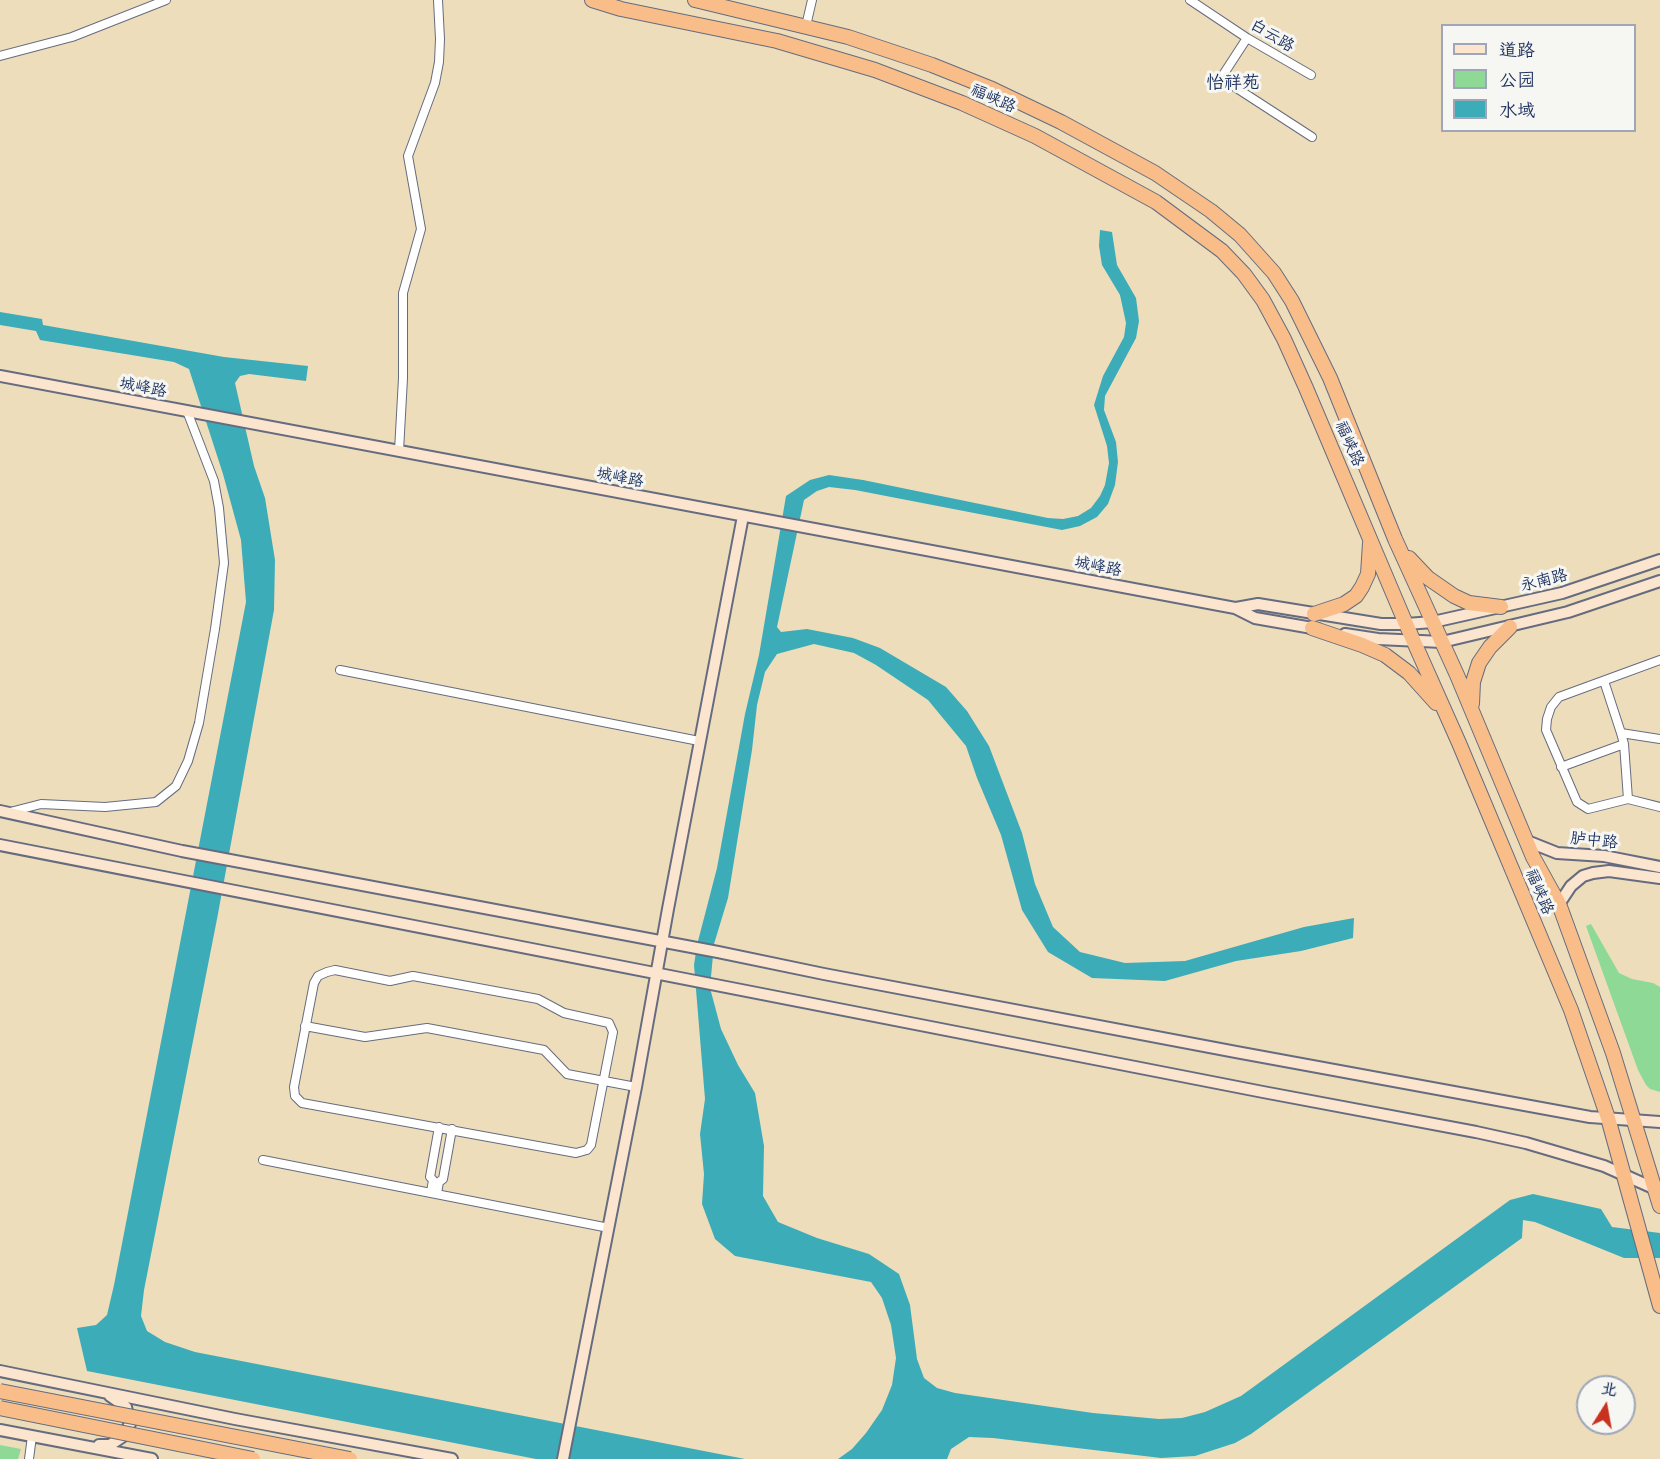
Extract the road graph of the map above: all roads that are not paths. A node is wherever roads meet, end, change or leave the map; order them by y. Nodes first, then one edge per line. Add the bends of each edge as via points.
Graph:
1 (166, 0) edge
2 (438, 0) edge
3 (592, 0) edge
4 (696, 0) edge
5 (812, 0) edge
6 (1190, 0) edge
7 (807, 26) junction
8 (1247, 38) junction
9 (0, 56) edge
10 (1311, 75) dead end
11 (1312, 137) dead end
12 (0, 376) edge
13 (192, 412) junction
14 (399, 451) junction
15 (1383, 511) junction
16 (743, 516) junction
17 (1363, 520) junction
18 (1370, 538) junction
19 (1395, 539) junction
20 (1660, 560) edge
21 (1660, 581) edge
22 (1500, 607) junction
23 (1346, 619) junction
24 (1313, 621) junction
25 (1433, 622) junction
26 (1406, 624) junction
27 (1510, 627) junction
28 (1344, 634) junction
29 (1414, 641) junction
30 (1442, 642) junction
31 (1660, 660) edge
32 (340, 670) dead end
33 (1604, 681) junction
34 (1472, 712) junction
35 (1448, 718) junction
36 (1621, 733) junction
37 (1482, 734) junction
38 (1660, 739) edge
39 (699, 741) junction
40 (1459, 743) junction
41 (1624, 744) junction
42 (1562, 766) junction
43 (1628, 799) junction
44 (1660, 807) edge
45 (4, 812) edge
46 (1527, 841) junction
47 (0, 845) edge
48 (1660, 867) edge
49 (1660, 878) edge
50 (1559, 904) junction
51 (662, 941) junction
52 (656, 972) junction
53 (305, 1026) junction
54 (604, 1081) junction
55 (636, 1087) junction
56 (1608, 1118) junction
57 (1633, 1120) junction
58 (1660, 1122) edge
59 (439, 1127) junction
60 (452, 1129) junction
61 (263, 1160) dead end
62 (1625, 1175) junction
63 (1658, 1190) edge
64 (434, 1193) junction
65 (1660, 1206) edge
66 (609, 1228) junction
67 (1660, 1306) edge
68 (0, 1371) edge
69 (94, 1390) junction
70 (0, 1391) edge
71 (0, 1408) edge
72 (235, 1419) junction
73 (0, 1430) edge
74 (32, 1436) junction
75 (84, 1446) junction
76 (29, 1459) edge
77 (152, 1459) edge
78 (219, 1459) edge
79 (253, 1459) edge
80 (350, 1459) edge
81 (452, 1459) edge
82 (563, 1459) edge

1 - 9 street via 72,37
2 - 14 street via 439,62 435,83 408,156 421,229 403,293
3 - 17 highway, 福峡路 via 777,41 875,70 1035,136 1156,202 1234,262 1263,300
4 - 7 highway, 福峡路
5 - 7 street
6 - 8 street, 白云路
7 - 15 highway, 福峡路 via 932,65 1061,122 1155,173 1240,235 1274,273 1292,301 1330,378
8 - 10 street, 白云路
8 - 11 street via 1221,78
12 - 13 street, 城峰路
13 - 14 street, 城峰路
13 - 45 street via 214,481 224,563 199,723 188,761 176,786 156,802 105,807 41,804
14 - 16 street, 城峰路
15 - 17 highway
15 - 19 highway, 福峡路
16 - 24 street, 城峰路 via 1235,608 1258,604
16 - 39 street
17 - 18 highway, 福峡路
18 - 24 highway via 1368,574 1356,596
18 - 26 highway, 福峡路
19 - 22 highway via 1428,578 1454,596 1469,603
19 - 25 highway, 福峡路
20 - 22 street, 永南路 via 1562,593
21 - 27 street, 城峰路
22 - 25 street, 永南路
23 - 24 street, 城峰路
23 - 26 street, 城峰路
23 - 28 street
24 - 28 street, 城峰路
24 - 35 highway via 1385,655 1409,673
25 - 26 street, 城峰路
25 - 30 highway, 福峡路
26 - 29 highway, 福峡路
27 - 30 street, 城峰路
27 - 34 highway via 1479,663
28 - 29 street, 城峰路
29 - 30 street, 城峰路
29 - 35 highway, 福峡路
30 - 34 highway, 福峡路
31 - 33 street
32 - 39 street
33 - 36 street
33 - 42 street via 1559,697 1551,707 1546,730
34 - 37 highway, 福峡路
35 - 40 highway, 福峡路
36 - 38 street
36 - 41 street
37 - 40 highway
37 - 46 highway, 福峡路
39 - 51 street
40 - 56 highway, 福峡路 via 1571,1010
41 - 42 street
41 - 43 street
42 - 43 street via 1577,802 1588,809
43 - 44 street
45 - 51 street via 182,851
46 - 48 street, 胪中路 via 1557,853 1604,856
46 - 50 highway, 福峡路
47 - 52 street
49 - 50 street, 胪中路 via 1609,871 1593,873 1571,886
50 - 57 highway, 福峡路
51 - 52 street
51 - 56 street via 1423,1087
52 - 55 street
52 - 62 street via 1496,1136
53 - 54 street via 365,1037 427,1028 544,1050 567,1074
53 - 54 street via 318,976 335,970 390,981 413,976 538,999 564,1013 609,1023 613,1032
53 - 59 street via 294,1087 295,1096 302,1103
54 - 55 street
54 - 60 street via 591,1144 582,1152
55 - 66 street
56 - 57 street
56 - 62 highway, 福峡路
57 - 58 street
57 - 63 highway, 福峡路
59 - 60 street
59 - 64 street via 430,1177
60 - 64 street via 443,1179
61 - 64 street
62 - 63 street
62 - 67 highway, 福峡路
63 - 65 highway, 福峡路
64 - 66 street
66 - 82 street
68 - 69 street
69 - 72 street
69 - 75 street via 126,1407 130,1424 122,1437 110,1445
70 - 80 highway, bridge
71 - 79 highway, bridge
72 - 78 street via 218,1439
72 - 81 street
73 - 74 street
74 - 75 street
74 - 76 street
75 - 77 street

